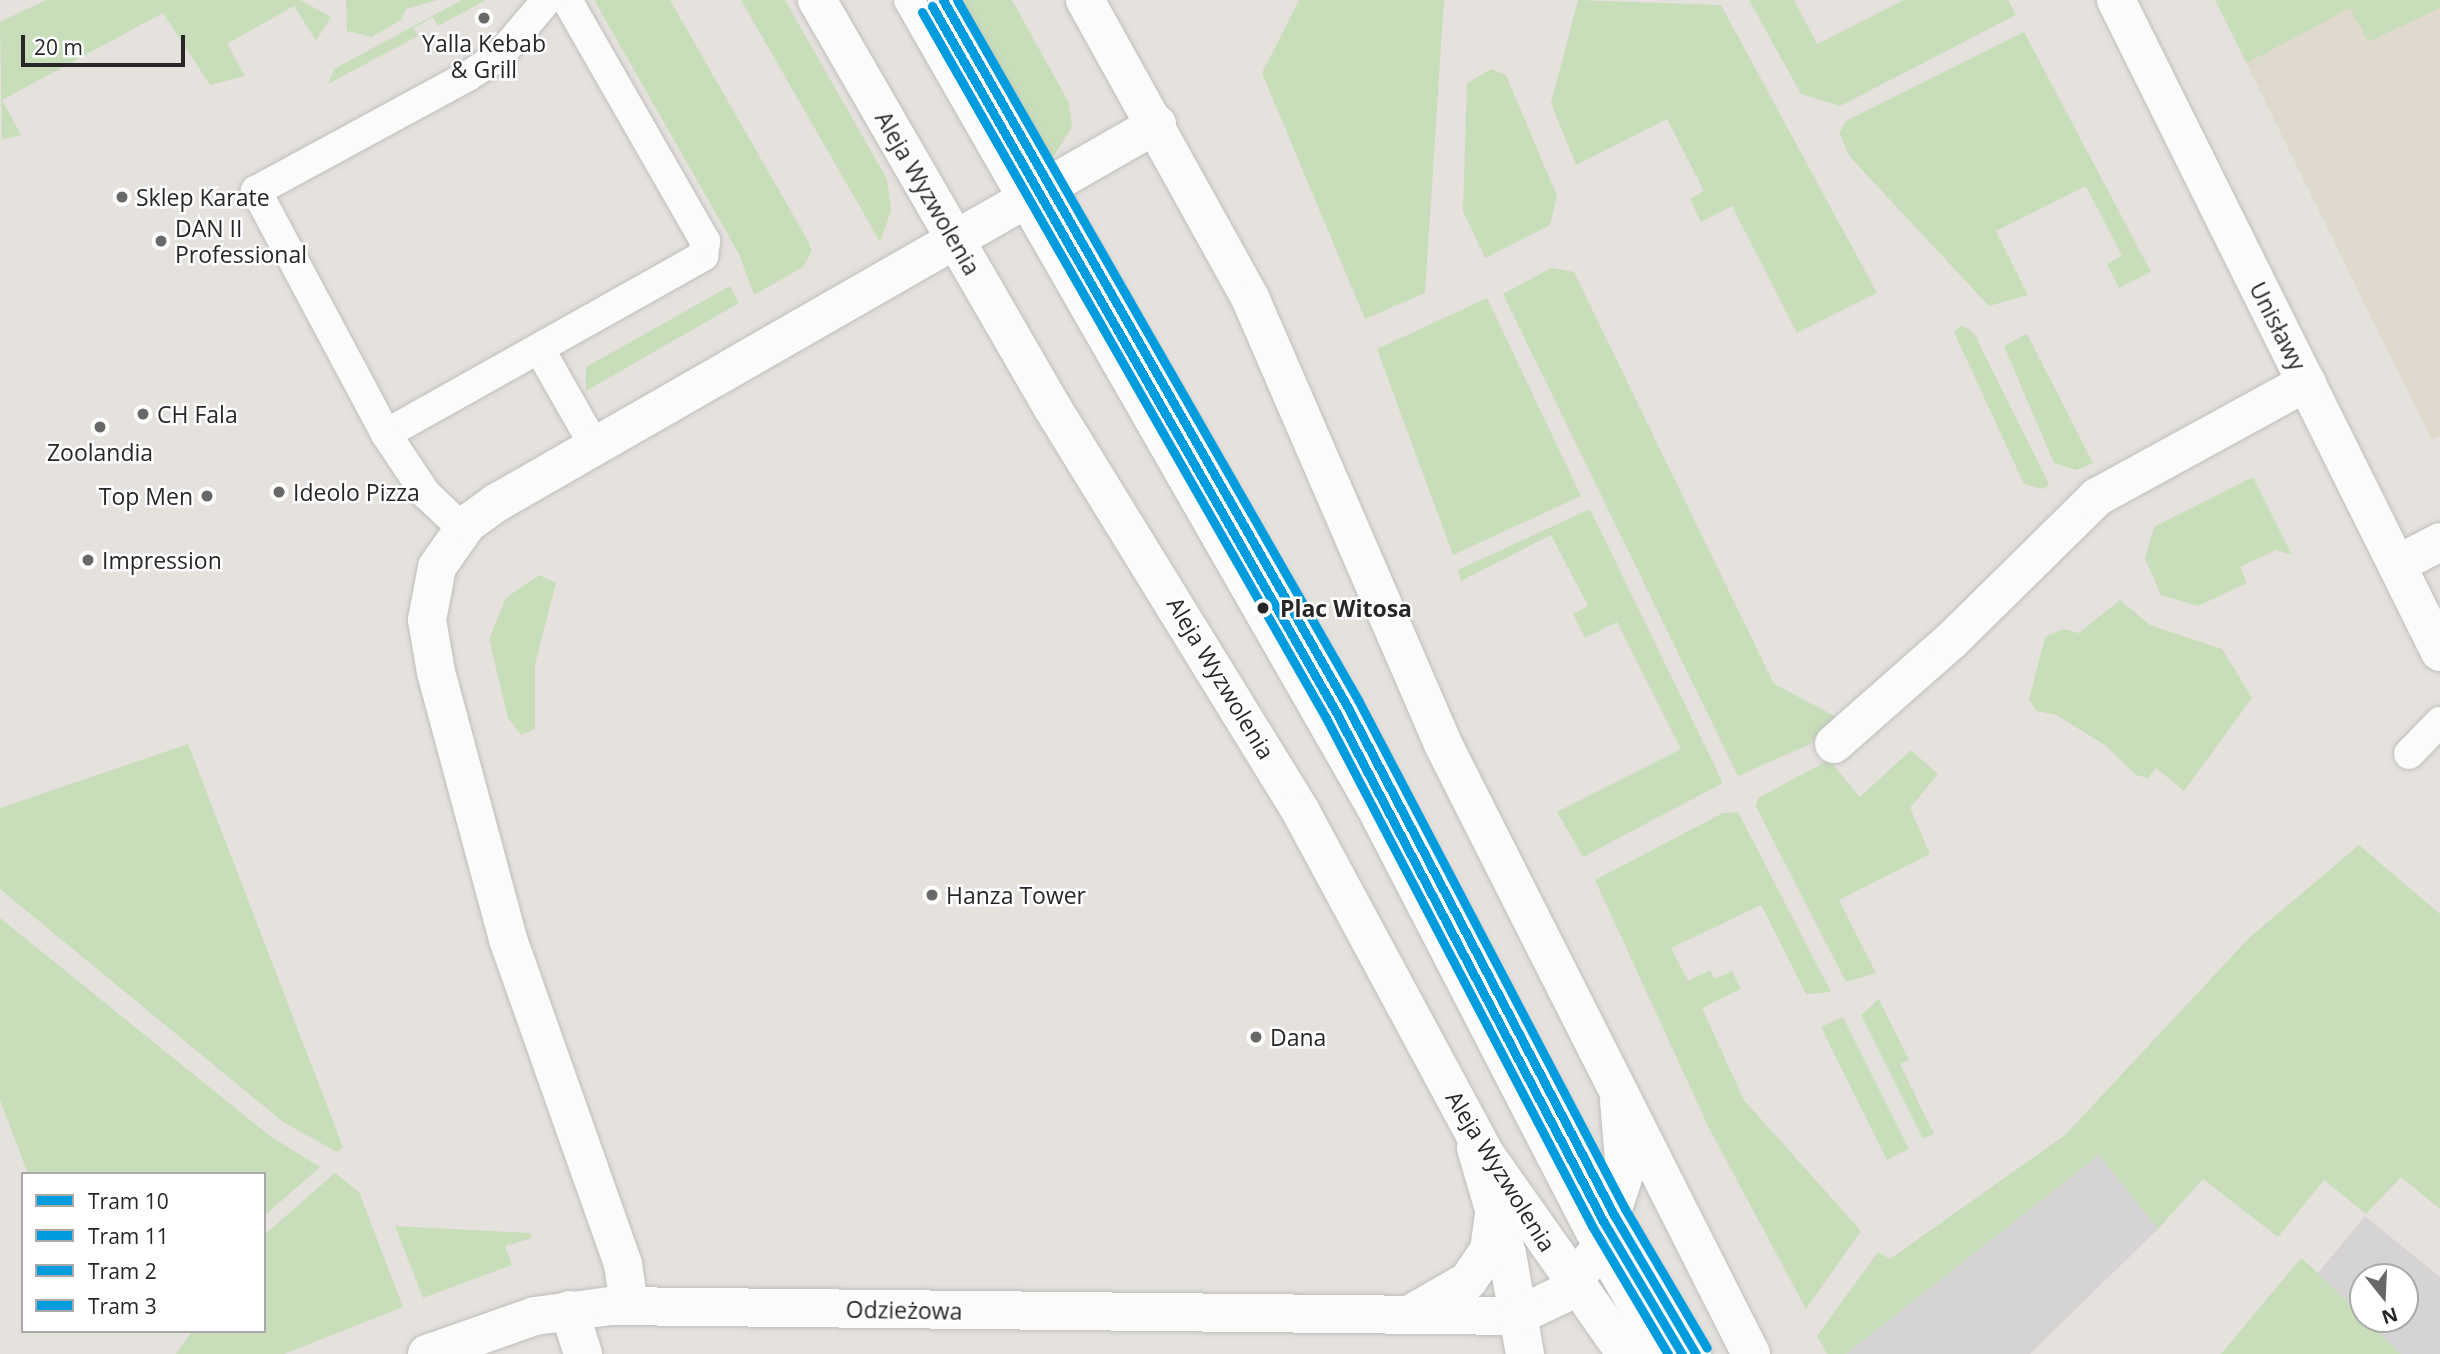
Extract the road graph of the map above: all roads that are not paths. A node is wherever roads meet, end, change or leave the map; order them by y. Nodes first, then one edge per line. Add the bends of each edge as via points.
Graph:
1 (547, 0) edge
2 (568, 0) edge
3 (817, 0) edge
4 (909, 0) edge
5 (943, 0) edge
6 (1085, 0) edge
7 (2116, 0) edge
8 (1157, 124) junction
9 (1037, 193) junction
10 (956, 240) junction
11 (540, 350) junction
12 (2307, 382) junction
13 (386, 435) junction
14 (595, 447) junction
15 (463, 529) junction
16 (2440, 542) edge
17 (2398, 564) junction
18 (2440, 652) edge
19 (2440, 722) edge
20 (1834, 744) dead end
21 (2409, 754) dead end
22 (1602, 1059) junction
23 (1468, 1126) junction
24 (1493, 1201) junction
25 (1607, 1232) junction
26 (1573, 1284) junction
27 (629, 1306) junction
28 (569, 1310) junction
29 (1517, 1316) junction
30 (1389, 1317) junction
31 (427, 1354) edge
32 (583, 1354) edge
33 (1525, 1354) edge
34 (1626, 1354) edge
35 (1661, 1354) edge
36 (1696, 1354) edge
37 (1751, 1354) edge

1 - 13 lane via 500,55 256,191
2 - 11 lane via 705,241 703,256 692,267
3 - 10 street, Aleja Wyzwolenia
4 - 9 lane
5 - 9 lane
6 - 8 street
7 - 12 street, Unisławy
8 - 9 street
8 - 22 street via 1263,325 1431,719
9 - 10 street
9 - 25 lane
10 - 14 street
10 - 23 street, Aleja Wyzwolenia via 1301,812
11 - 13 lane
11 - 14 lane
12 - 17 street, Unisławy
12 - 20 street via 2090,503 1952,640
13 - 15 lane via 426,494
14 - 15 street
15 - 27 street via 431,585 428,641 508,939 623,1264
16 - 17 street
17 - 18 street, Unisławy
19 - 21 lane
22 - 25 street via 1626,1134
22 - 37 street
23 - 24 street
23 - 26 street, Aleja Wyzwolenia
24 - 29 street
24 - 30 street, Odzieżowa via 1489,1250 1468,1280 1428,1308
25 - 26 street
25 - 35 lane
25 - 36 lane
26 - 29 street, Odzieżowa via 1549,1304
26 - 34 street, Aleja Wyzwolenia
27 - 28 street, Odzieżowa
27 - 30 street, Odzieżowa
28 - 31 street, Odzieżowa
28 - 32 street
29 - 30 street, Odzieżowa
29 - 33 street

